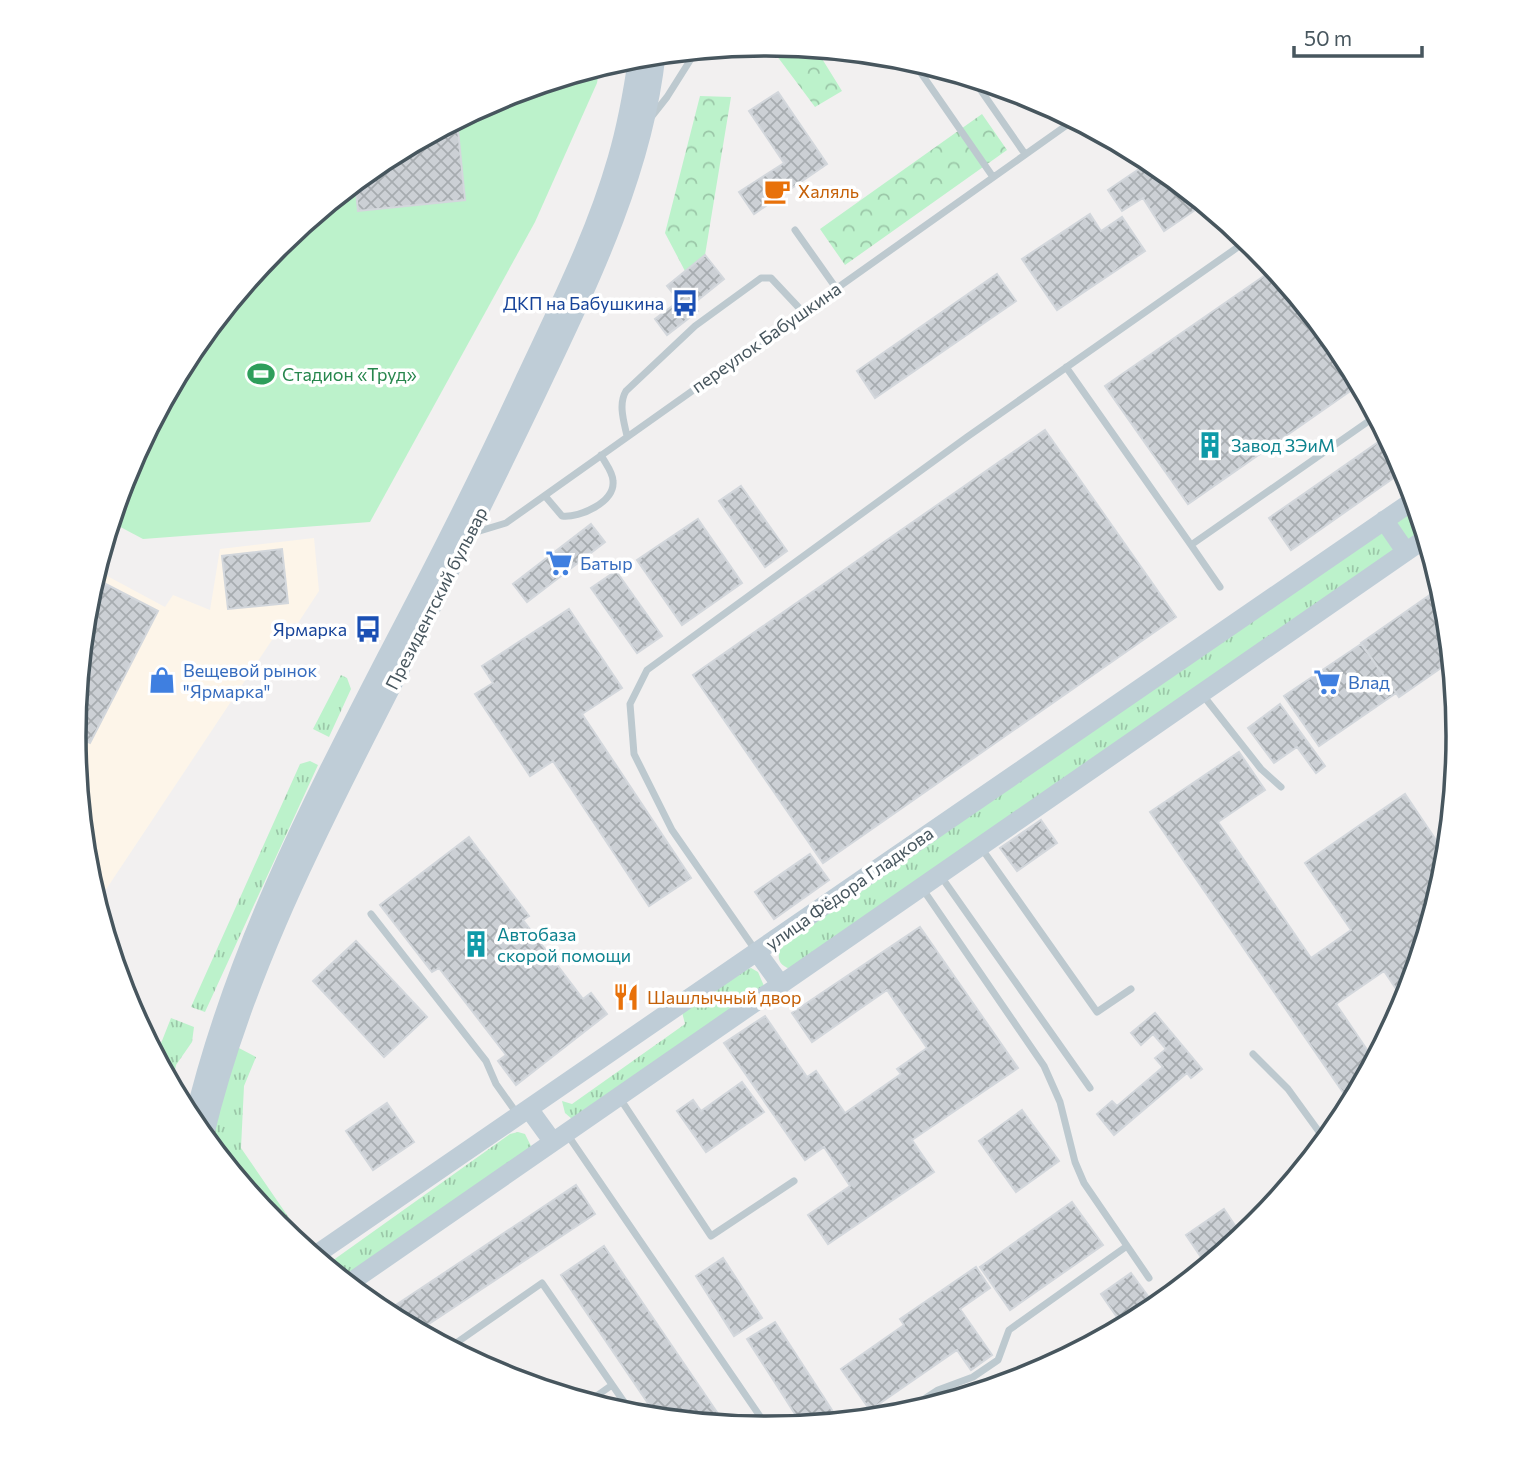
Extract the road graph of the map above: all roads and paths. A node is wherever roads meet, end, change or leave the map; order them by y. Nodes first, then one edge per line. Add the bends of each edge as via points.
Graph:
1 (690, 61) edge
2 (654, 66) edge
3 (636, 69) edge
4 (921, 74) edge
5 (981, 91) edge
6 (1066, 126) edge
7 (643, 127) junction
8 (1025, 154) junction
9 (993, 177) junction
10 (795, 230) dead end
11 (1238, 247) edge
12 (836, 288) junction
13 (802, 311) junction
14 (1066, 367) junction
15 (1369, 421) edge
16 (626, 436) junction
17 (601, 455) junction
18 (545, 496) junction
19 (1406, 506) edge
20 (1384, 520) junction
21 (460, 532) junction
22 (1418, 544) edge
23 (1191, 545) junction
24 (1406, 552) junction
25 (1220, 587) dead end
26 (1202, 693) junction
27 (1281, 787) dead end
28 (981, 846) junction
29 (940, 874) junction
30 (921, 887) junction
31 (371, 914) dead end
32 (757, 952) junction
33 (781, 985) junction
34 (1130, 989) dead end
35 (1253, 1054) dead end
36 (1090, 1088) dead end
37 (619, 1097) junction
38 (197, 1108) edge
39 (524, 1112) junction
40 (207, 1123) edge
41 (1319, 1131) edge
42 (560, 1138) junction
43 (794, 1181) dead end
44 (1126, 1245) junction
45 (322, 1250) edge
46 (356, 1278) edge
47 (1149, 1278) dead end
48 (458, 1342) edge
49 (612, 1385) junction
50 (598, 1395) edge
51 (928, 1396) edge
52 (623, 1401) edge
53 (759, 1416) edge

1 - 7 lane
2 - 7 main road, Президентский бульвар
3 - 21 main road, Президентский бульвар via 617,160 594,225
4 - 9 lane
5 - 8 lane
6 - 8 lane, переулок Бабушкина
7 - 21 main road, Президентский бульвар via 620,204 586,288
8 - 9 lane, переулок Бабушкина
9 - 12 lane, переулок Бабушкина
10 - 12 lane
11 - 14 lane
12 - 13 lane, переулок Бабушкина
13 - 16 lane, переулок Бабушкина
13 - 16 lane via 771,278 761,278 695,326 626,391 622,397
14 - 23 lane
14 - 32 lane via 647,670 630,704 634,754 672,830
15 - 23 lane
16 - 17 lane, переулок Бабушкина
17 - 18 lane, переулок Бабушкина
17 - 18 lane via 613,478 613,489 604,499 572,517 562,516
18 - 21 lane, переулок Бабушкина via 506,523 482,532
19 - 20 main road, улица Фёдора Гладкова
20 - 24 main road
20 - 32 main road, улица Фёдора Гладкова
21 - 38 main road, Президентский бульвар via 322,783 266,905 220,1022
21 - 40 main road, Президентский бульвар via 268,941 217,1079
22 - 24 main road
23 - 25 lane
24 - 26 main road
26 - 27 lane via 1261,769
26 - 28 main road
28 - 29 main road
28 - 34 lane via 1097,1012
29 - 30 main road
29 - 36 lane
30 - 33 main road
30 - 44 lane via 1044,1066 1084,1183
31 - 39 lane via 486,1061 496,1084
32 - 33 main road
32 - 39 main road, улица Фёдора Гладкова
33 - 37 main road
35 - 41 lane via 1288,1089
37 - 42 main road
37 - 43 lane via 711,1236
39 - 42 main road
39 - 45 main road, улица Фёдора Гладкова
42 - 46 main road
42 - 53 lane
44 - 47 lane
44 - 51 lane via 1009,1330 998,1360
48 - 49 lane via 542,1283
49 - 50 lane
49 - 52 lane

